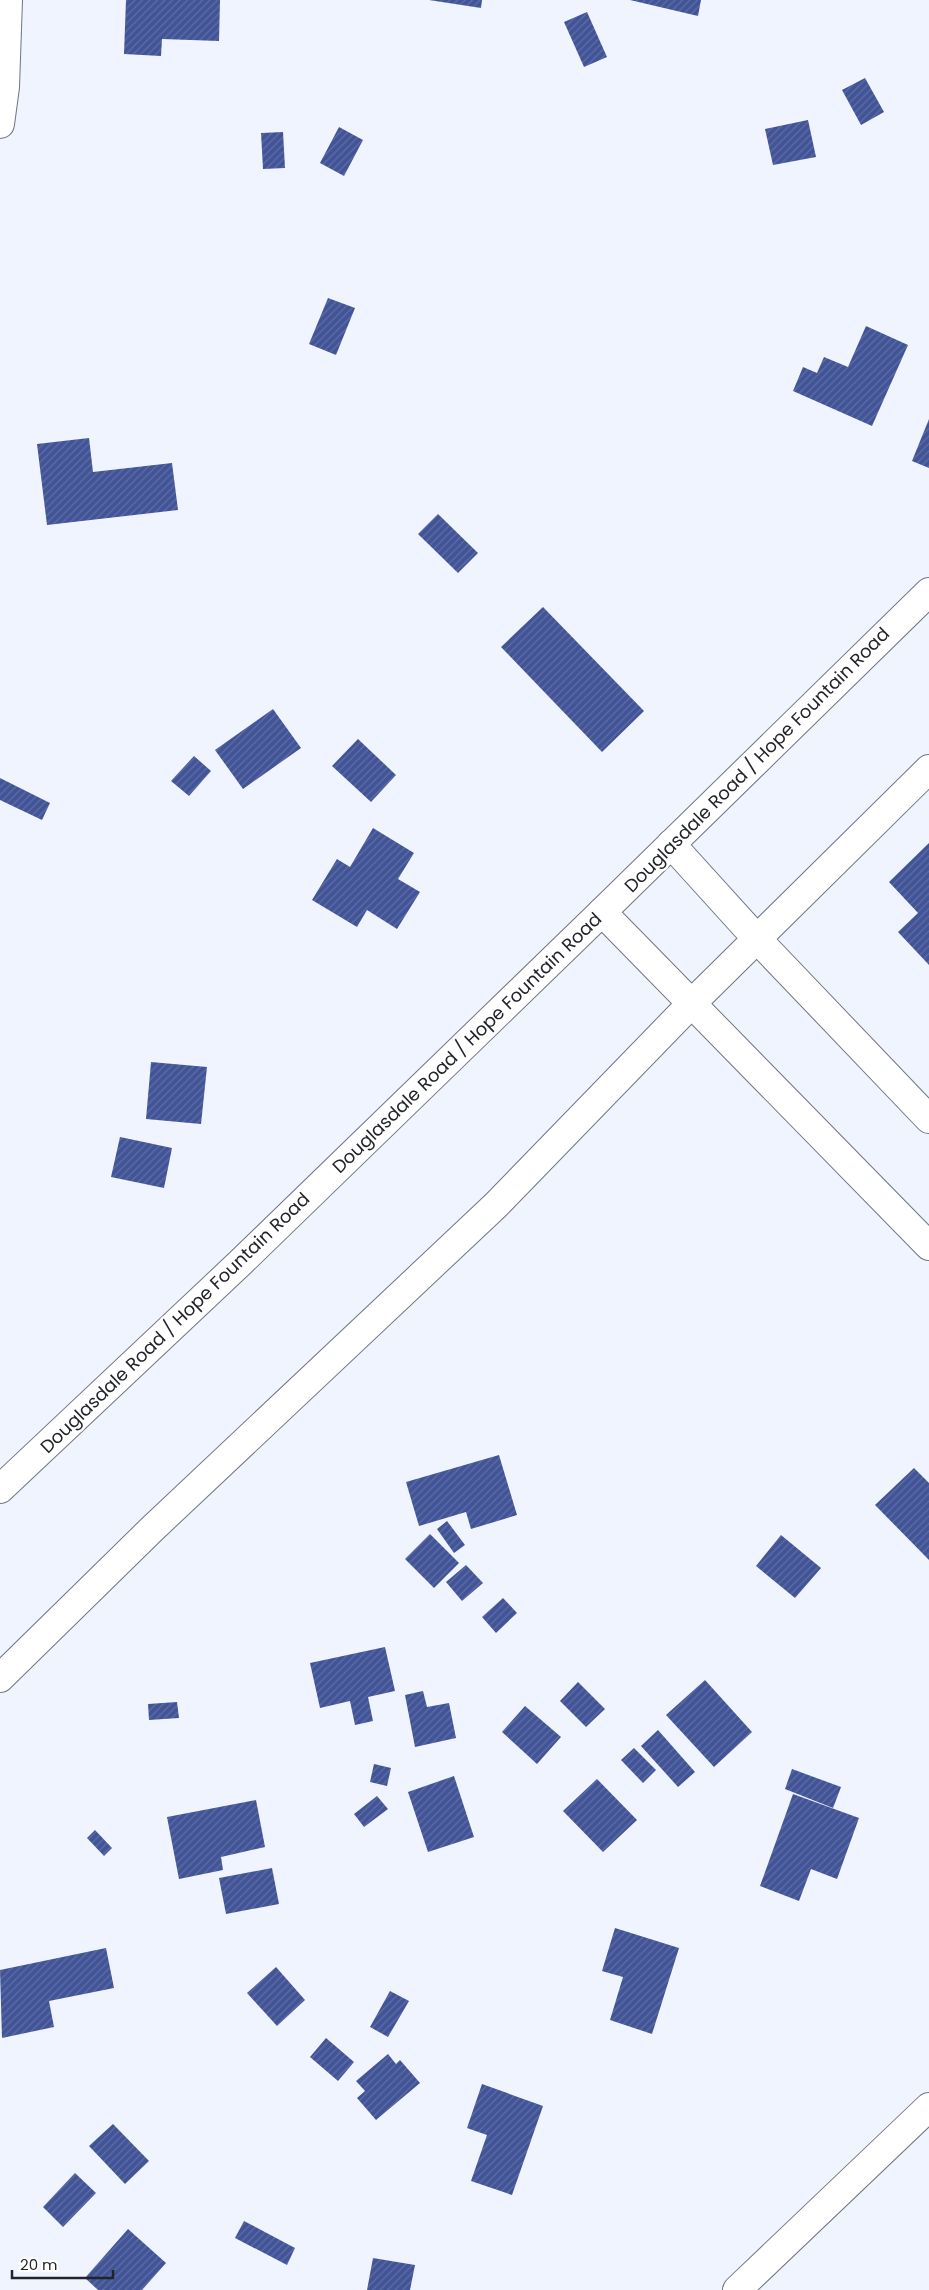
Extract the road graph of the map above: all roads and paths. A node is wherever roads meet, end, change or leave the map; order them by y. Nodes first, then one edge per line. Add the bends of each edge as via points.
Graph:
1 (8, 0) edge
2 (0, 124) edge
3 (926, 602) edge
4 (929, 768) edge
5 (671, 844) junction
6 (602, 912) junction
7 (758, 940) junction
8 (692, 1003) junction
9 (929, 1119) edge
10 (929, 1246) edge
11 (0, 1489) edge
12 (0, 1678) edge
13 (929, 2107) edge
14 (737, 2290) edge

1 - 2 street via 5,87
3 - 5 street, Douglasdale Road / Hope Fountain Road
4 - 7 street
5 - 6 street, Douglasdale Road / Hope Fountain Road
5 - 7 street
6 - 8 street
6 - 11 street, Douglasdale Road / Hope Fountain Road via 241,1262
7 - 8 street
7 - 9 street
8 - 10 street
8 - 12 street via 496,1205 152,1529
13 - 14 street

